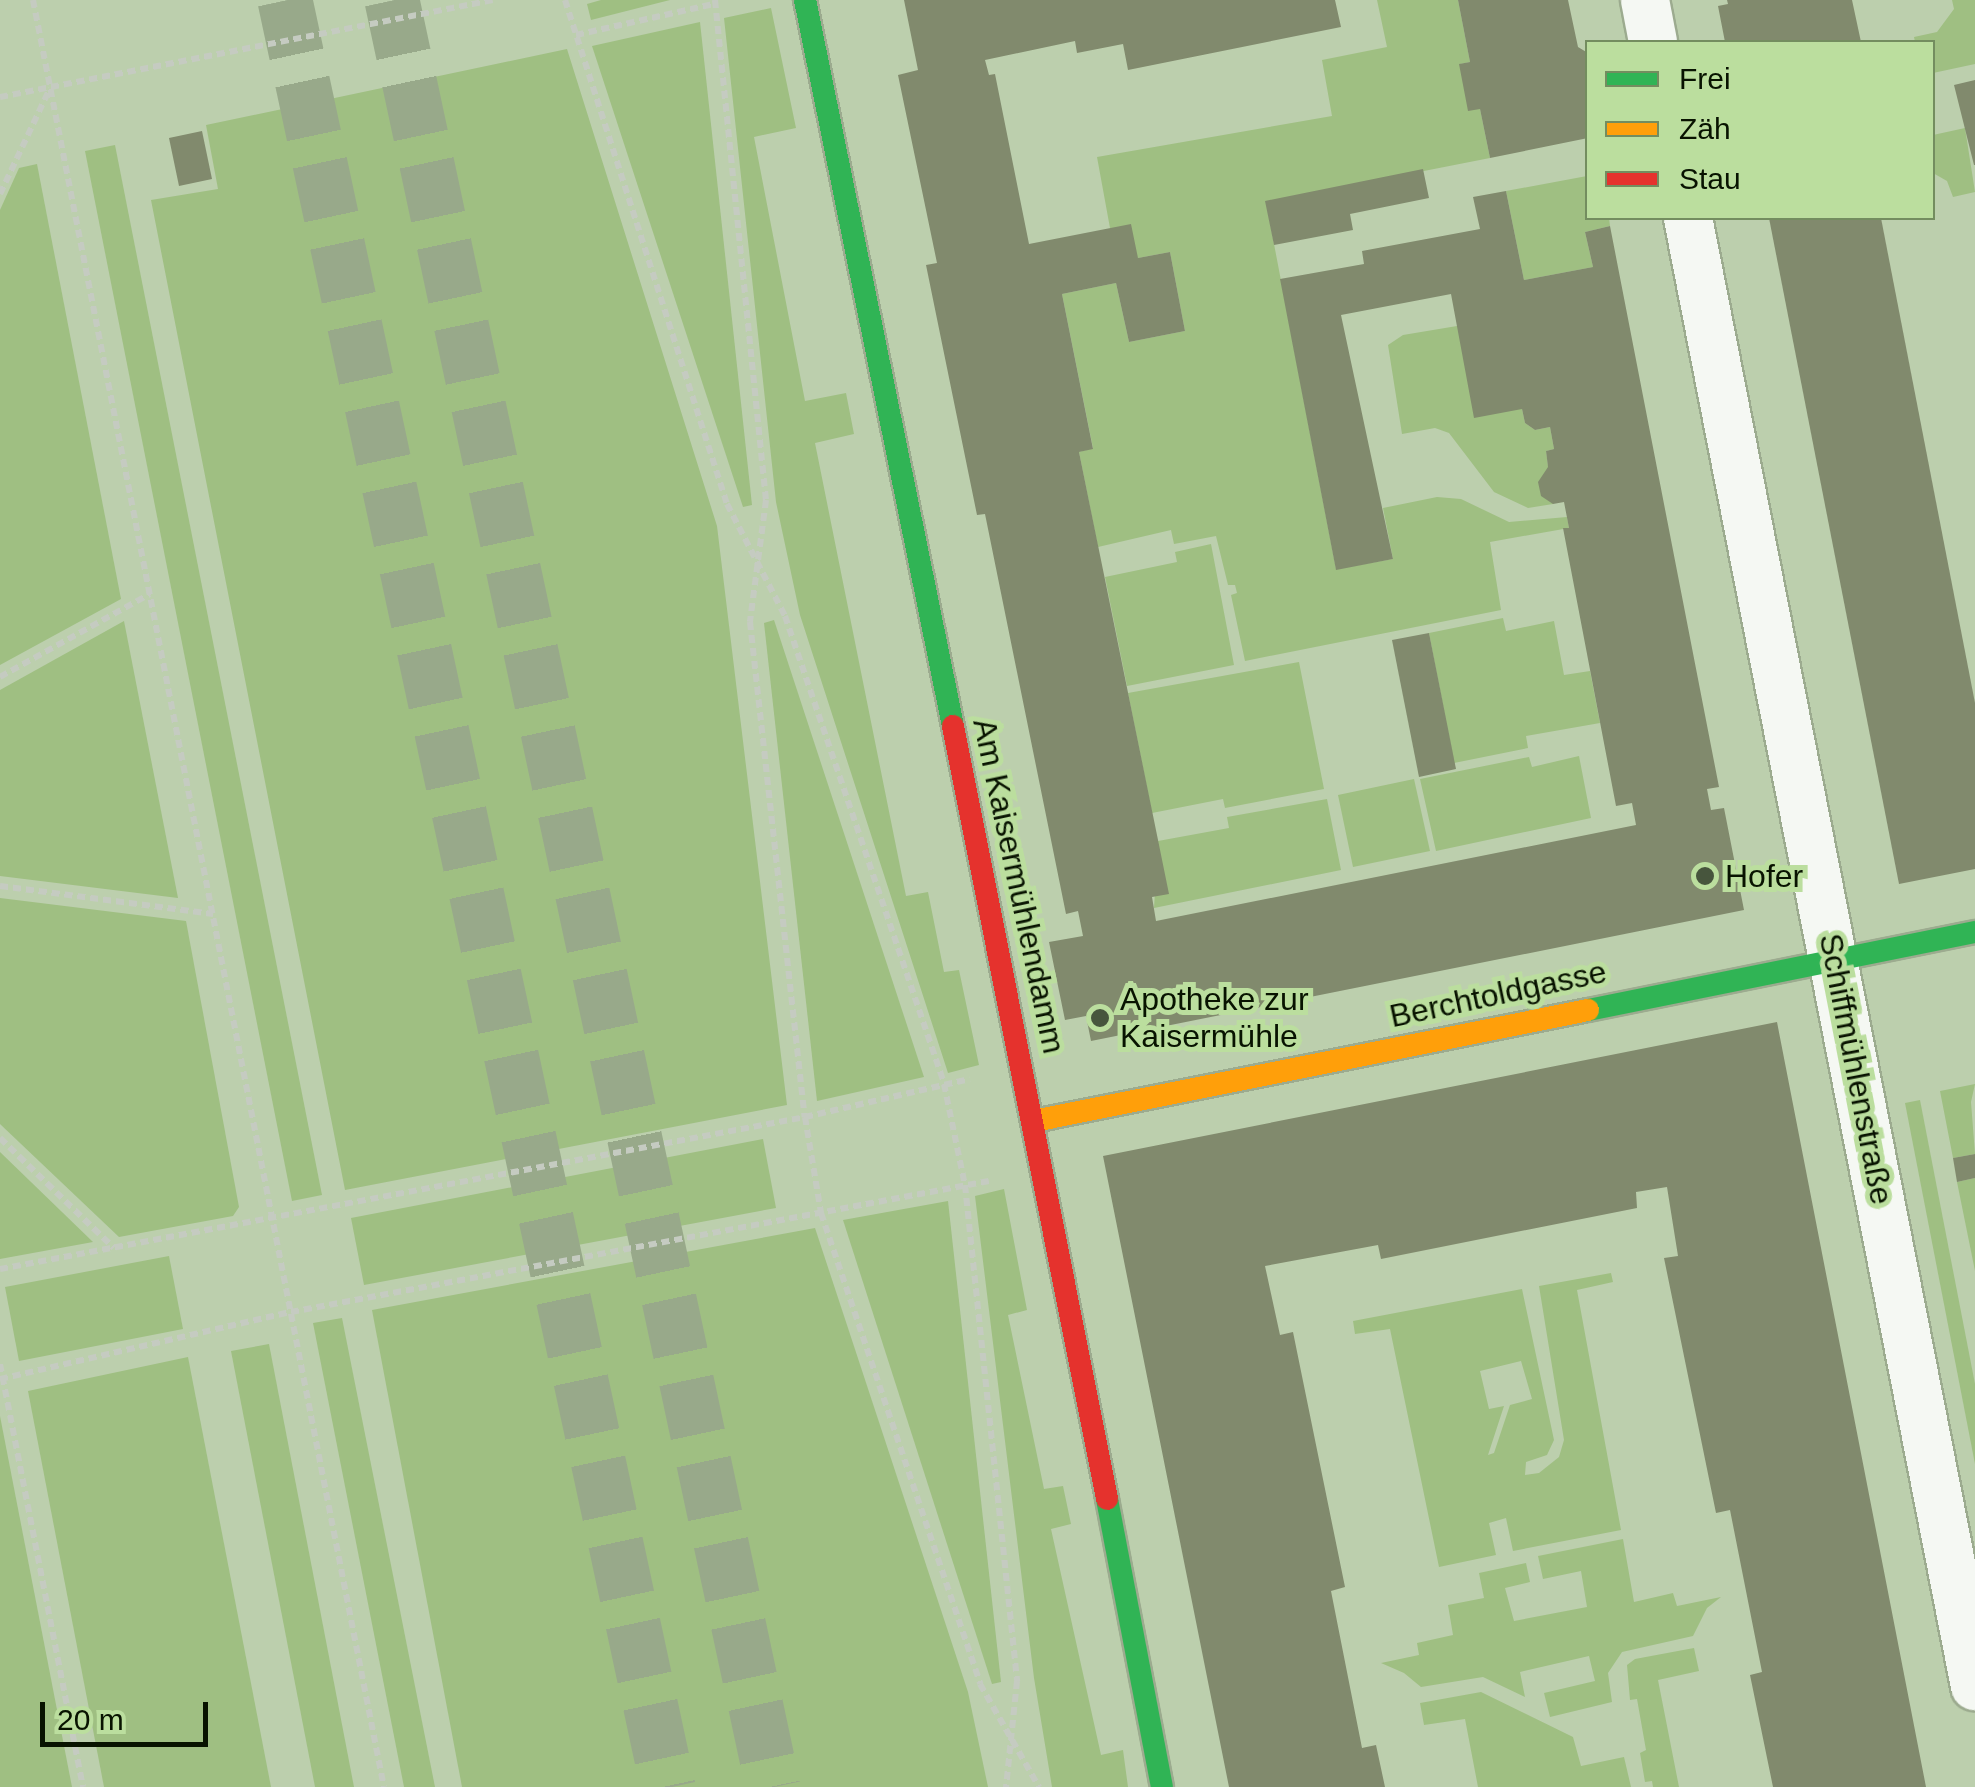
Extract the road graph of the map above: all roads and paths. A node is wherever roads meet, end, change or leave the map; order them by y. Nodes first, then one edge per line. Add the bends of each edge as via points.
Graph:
1 (33, 0) edge
2 (493, 0) edge
3 (565, 0) edge
4 (806, 0) edge
5 (1644, 0) edge
6 (715, 2) edge
7 (576, 35) junction
8 (1653, 40) edge
9 (51, 87) junction
10 (0, 97) edge
11 (0, 194) edge
12 (1688, 220) edge
13 (758, 562) junction
14 (150, 594) junction
15 (0, 677) edge
16 (0, 886) edge
17 (213, 914) junction
18 (1975, 932) edge
19 (1835, 959) junction
20 (982, 1078) dead end
21 (944, 1084) junction
22 (805, 1117) junction
23 (1034, 1121) junction
24 (0, 1138) edge
25 (1002, 1178) dead end
26 (965, 1184) junction
27 (821, 1213) junction
28 (272, 1218) junction
29 (114, 1249) junction
30 (0, 1269) edge
31 (291, 1312) junction
32 (0, 1364) edge
33 (1, 1379) edge
34 (1975, 1686) edge
35 (1009, 1732) junction
36 (83, 1787) edge
37 (384, 1787) edge
38 (1006, 1787) edge
39 (1039, 1787) edge
40 (1162, 1787) edge

1 - 9 path
2 - 9 path
3 - 7 path
4 - 23 street, Am Kaisermühlendamm
5 - 8 street
6 - 7 path
6 - 13 path via 766,500
7 - 13 path via 727,504
9 - 10 path
9 - 11 path
9 - 14 path
12 - 19 street, Schiffmühlenstraße
13 - 21 path via 785,616
13 - 22 path via 750,622
14 - 15 path
14 - 17 path
16 - 17 path
17 - 28 path
18 - 19 street, Berchtoldgasse
19 - 23 street, Berchtoldgasse
19 - 34 street, Schiffmühlenstraße
20 - 21 path
21 - 22 path
21 - 26 path
22 - 27 path
22 - 28 path
23 - 40 street, Am Kaisermühlendamm
24 - 29 path
25 - 26 path
26 - 27 path
26 - 35 path via 1017,1681
27 - 31 path
27 - 35 path via 980,1684
28 - 29 path
28 - 31 path
29 - 30 path
31 - 33 path
31 - 37 path
32 - 33 path
33 - 36 path
35 - 38 path
35 - 39 path

